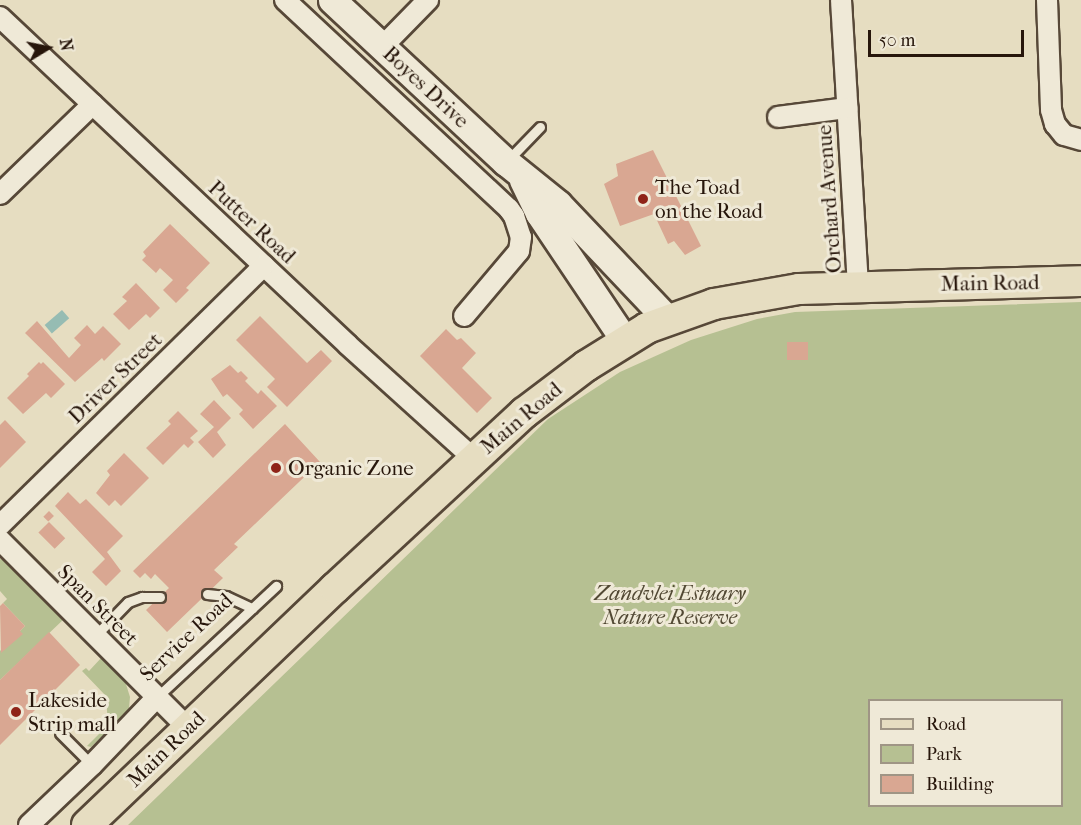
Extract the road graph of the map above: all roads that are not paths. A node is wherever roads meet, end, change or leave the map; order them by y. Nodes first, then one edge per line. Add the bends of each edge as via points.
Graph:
1 (285, 0) edge
2 (332, 0) edge
3 (428, 0) edge
4 (841, 0) edge
5 (1047, 0) edge
6 (0, 17) edge
7 (382, 47) junction
8 (93, 104) junction
9 (848, 108) junction
10 (778, 117) dead end
11 (540, 127) dead end
12 (1081, 140) edge
13 (513, 168) junction
14 (486, 188) junction
15 (0, 194) edge
16 (264, 266) junction
17 (1081, 281) edge
18 (858, 286) junction
19 (464, 316) dead end
20 (667, 319) junction
21 (625, 341) junction
22 (474, 459) junction
23 (0, 525) edge
24 (0, 540) edge
25 (276, 586) dead end
26 (207, 594) dead end
27 (160, 597) dead end
28 (252, 608) junction
29 (95, 636) junction
30 (157, 697) junction
31 (188, 728) junction
32 (60, 733) dead end
33 (92, 765) junction
34 (29, 825) edge
35 (87, 825) edge

1 - 14 street
2 - 7 main road, Boyes Drive
3 - 7 street
4 - 9 street, Orchard Avenue
5 - 12 street via 1051,110 1064,135
6 - 8 street, Putter Road
7 - 13 main road, Boyes Drive
8 - 15 street
8 - 16 street, Putter Road
9 - 10 street, Orchard Avenue
9 - 18 street, Orchard Avenue
11 - 13 lane
13 - 14 street
13 - 20 main road, Boyes Drive via 558,204
13 - 21 main road, Boyes Drive
14 - 19 street via 514,216 521,237 519,251
16 - 22 street, Putter Road
16 - 23 street, Driver Street
17 - 18 main road, Main Road
18 - 20 main road, Main Road via 740,298
20 - 21 main road, Main Road
21 - 22 main road, Main Road via 524,413
22 - 31 main road, Main Road
24 - 29 street, Span Street
25 - 28 lane, Service Road
26 - 28 lane via 226,596
27 - 29 lane via 128,602
28 - 30 lane, Service Road
29 - 30 street, Span Street
30 - 31 street, Span Street
30 - 33 street, Service Road
31 - 35 main road, Main Road
32 - 33 lane
33 - 34 street, Service Road

